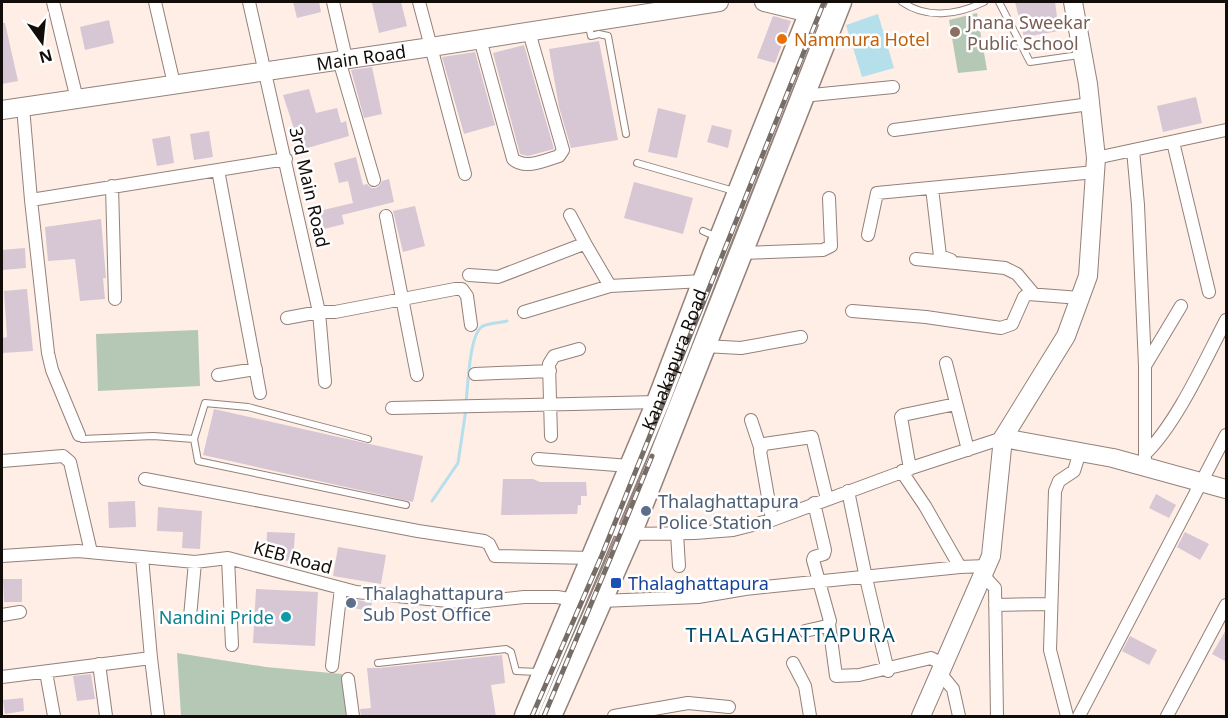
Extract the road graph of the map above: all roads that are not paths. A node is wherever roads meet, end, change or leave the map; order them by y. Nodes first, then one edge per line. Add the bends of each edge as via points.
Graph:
1 (53, 2) edge
2 (155, 2) edge
3 (249, 2) edge
4 (333, 2) edge
5 (419, 2) edge
6 (719, 2) edge
7 (764, 2) edge
8 (902, 2) edge
9 (984, 2) edge
10 (999, 2) edge
11 (1074, 2) edge
12 (670, 5) edge
13 (825, 9) edge
14 (588, 22) junction
15 (529, 32) junction
16 (480, 39) junction
17 (431, 47) junction
18 (1083, 55) junction
19 (343, 59) junction
20 (265, 70) junction
21 (174, 84) junction
22 (893, 87) dead end
23 (802, 96) junction
24 (77, 99) junction
25 (1090, 104) junction
26 (23, 107) junction
27 (2, 110) edge
28 (894, 130) dead end
29 (1227, 130) edge
30 (626, 134) dead end
31 (1173, 142) junction
32 (1133, 150) junction
33 (286, 159) junction
34 (637, 164) dead end
35 (1095, 165) junction
36 (218, 170) junction
37 (465, 174) dead end
38 (374, 180) dead end
39 (112, 186) junction
40 (933, 188) junction
41 (740, 192) junction
42 (829, 198) dead end
43 (31, 200) junction
44 (570, 215) dead end
45 (386, 216) dead end
46 (868, 235) dead end
47 (586, 245) junction
48 (740, 253) junction
49 (916, 259) dead end
50 (958, 263) junction
51 (470, 275) dead end
52 (703, 281) junction
53 (610, 286) junction
54 (1209, 292) dead end
55 (1033, 293) junction
56 (401, 298) junction
57 (1080, 298) junction
58 (116, 299) dead end
59 (1180, 306) dead end
60 (852, 311) dead end
61 (319, 312) junction
62 (524, 312) dead end
63 (287, 318) dead end
64 (1227, 320) edge
65 (471, 325) dead end
66 (801, 337) dead end
67 (704, 346) junction
68 (579, 349) dead end
69 (946, 363) dead end
70 (1145, 366) junction
71 (256, 369) junction
72 (550, 371) junction
73 (475, 374) dead end
74 (218, 375) dead end
75 (417, 375) dead end
76 (325, 382) dead end
77 (260, 393) dead end
78 (658, 402) junction
79 (957, 404) junction
80 (551, 405) junction
81 (392, 408) dead end
82 (751, 420) dead end
83 (79, 435) joint
84 (1227, 435) edge
85 (551, 436) dead end
86 (1004, 438) junction
87 (194, 439) junction
88 (368, 439) dead end
89 (760, 447) junction
90 (968, 450) junction
91 (1080, 452) junction
92 (538, 459) dead end
93 (1145, 460) junction
94 (2, 461) edge
95 (630, 466) junction
96 (905, 470) junction
97 (144, 479) dead end
98 (1202, 481) junction
99 (1227, 489) edge
100 (848, 491) junction
101 (827, 498) junction
102 (814, 503) junction
103 (406, 505) dead end
104 (772, 520) junction
105 (606, 527) junction
106 (677, 533) junction
107 (630, 534) junction
108 (91, 552) junction
109 (2, 556) edge
110 (142, 557) junction
111 (228, 558) junction
112 (593, 558) junction
113 (195, 562) junction
114 (679, 566) dead end
115 (960, 567) junction
116 (985, 571) junction
117 (866, 578) junction
118 (820, 582) junction
119 (341, 588) junction
120 (575, 600) junction
121 (600, 600) junction
122 (1050, 604) junction
123 (994, 605) junction
124 (1227, 605) edge
125 (20, 612) dead end
126 (2, 615) edge
127 (190, 617) dead end
128 (829, 624) junction
129 (805, 631) dead end
130 (232, 645) dead end
131 (151, 657) junction
132 (378, 663) dead end
133 (793, 663) dead end
134 (99, 664) junction
135 (332, 666) dead end
136 (942, 669) junction
137 (887, 670) junction
138 (46, 672) junction
139 (545, 672) junction
140 (2, 678) edge
141 (348, 679) dead end
142 (729, 707) dead end
143 (637, 714) edge
144 (54, 717) edge
145 (106, 717) edge
146 (158, 717) edge
147 (353, 717) edge
148 (525, 717) edge
149 (550, 717) edge
150 (614, 717) edge
151 (810, 717) edge
152 (921, 717) edge
153 (959, 717) edge
154 (997, 717) edge
155 (1067, 717) edge
156 (1079, 717) edge
157 (1167, 717) edge

1 - 24 street
2 - 21 street
3 - 20 street, 3rd Main Road
4 - 19 street
5 - 17 street
6 - 12 street, Main Road
7 - 13 street
8 - 9 lane via 921,12 938,14
10 - 18 lane via 1030,62
11 - 18 street
12 - 14 street, Main Road
13 - 23 highway, Kanakapura Road
13 - 41 highway, Kanakapura Road
14 - 15 street, Main Road
14 - 30 lane via 591,36 608,36
15 - 16 street, Main Road
15 - 16 street via 563,150 559,156 527,164 513,159
16 - 17 street, Main Road
17 - 19 street, Main Road
17 - 37 street
18 - 25 street
19 - 20 street, Main Road
19 - 38 street
20 - 21 street, Main Road
20 - 33 street, 3rd Main Road
21 - 24 street, Main Road
22 - 23 street
23 - 48 highway, Kanakapura Road
24 - 26 street, Main Road
25 - 28 street
25 - 35 street
26 - 27 street, Main Road
26 - 43 street
29 - 31 street
31 - 32 street
31 - 54 street
32 - 35 street
32 - 70 street
33 - 36 street
33 - 61 street, 3rd Main Road
34 - 41 lane
35 - 40 street
35 - 57 street via 1088,276
36 - 39 street
36 - 71 street
39 - 43 street
39 - 58 street
40 - 46 street via 878,193
40 - 50 street via 940,256
41 - 52 highway, Kanakapura Road via 712,235
42 - 48 street via 831,246 824,250
43 - 83 street via 48,353
44 - 47 street
45 - 56 street
47 - 51 street via 498,277
47 - 53 street
48 - 67 highway, Kanakapura Road
49 - 50 street
50 - 55 street via 1012,270
52 - 53 street
52 - 78 highway, Kanakapura Road
53 - 62 street
55 - 57 street
55 - 60 street via 1024,297 1012,324 1001,328
56 - 61 street
56 - 65 street via 462,289 467,296
56 - 75 street
57 - 86 street via 1066,336
59 - 70 street
61 - 63 street
61 - 76 street, 3rd Main Road
64 - 93 street
66 - 67 street via 741,348
67 - 107 highway, Kanakapura Road
68 - 72 street via 554,356
69 - 79 street
70 - 93 street
71 - 74 street
71 - 77 street
72 - 73 street
72 - 80 street
78 - 80 street
78 - 95 highway, Kanakapura Road
79 - 90 street
79 - 96 street via 903,414
80 - 81 street
80 - 85 street
82 - 89 street
83 - 87 lane via 82,439
84 - 98 street
86 - 90 street
86 - 91 street
86 - 116 street via 991,556
87 - 88 lane via 205,403 248,407
87 - 103 lane via 198,461
89 - 101 street via 812,437
89 - 104 street
90 - 96 street
91 - 93 street
91 - 122 street via 1074,471 1059,481 1055,491
92 - 95 street
93 - 98 street
94 - 108 street via 63,456 70,462
95 - 105 highway, Kanakapura Road
96 - 100 street
96 - 115 street
97 - 112 street via 484,541 495,556
98 - 99 street
98 - 156 street
100 - 101 street
100 - 117 street
101 - 102 street
102 - 104 street
102 - 118 street via 825,550 813,560
104 - 106 street via 733,530
105 - 107 street
105 - 112 highway, Kanakapura Road
106 - 107 street
106 - 114 street
107 - 121 highway, Kanakapura Road
108 - 109 street, KEB Road
108 - 110 street, KEB Road
110 - 113 street, KEB Road
110 - 131 street
111 - 113 street, KEB Road
111 - 119 street, KEB Road
111 - 130 street
112 - 120 highway, Kanakapura Road
113 - 127 street
115 - 116 street
115 - 117 street
116 - 123 street via 995,588
116 - 136 street
117 - 118 street
117 - 137 street
118 - 121 street via 698,597
118 - 128 street
119 - 120 street, KEB Road via 469,603 535,597
119 - 135 street
120 - 139 highway, Kanakapura Road
121 - 149 highway, Kanakapura Road
122 - 123 street
122 - 155 street via 1050,650
123 - 154 street
124 - 157 street
125 - 126 street
128 - 129 street
128 - 137 street via 836,676
131 - 134 street
131 - 146 street
132 - 139 lane via 506,649 511,652 516,671
133 - 151 street via 805,686
134 - 138 street
134 - 145 street
136 - 137 street via 931,658
136 - 152 street
136 - 153 street via 953,689
138 - 140 street
138 - 144 street
139 - 148 highway, Kanakapura Road
141 - 147 street
142 - 143 street via 688,703
143 - 150 street

